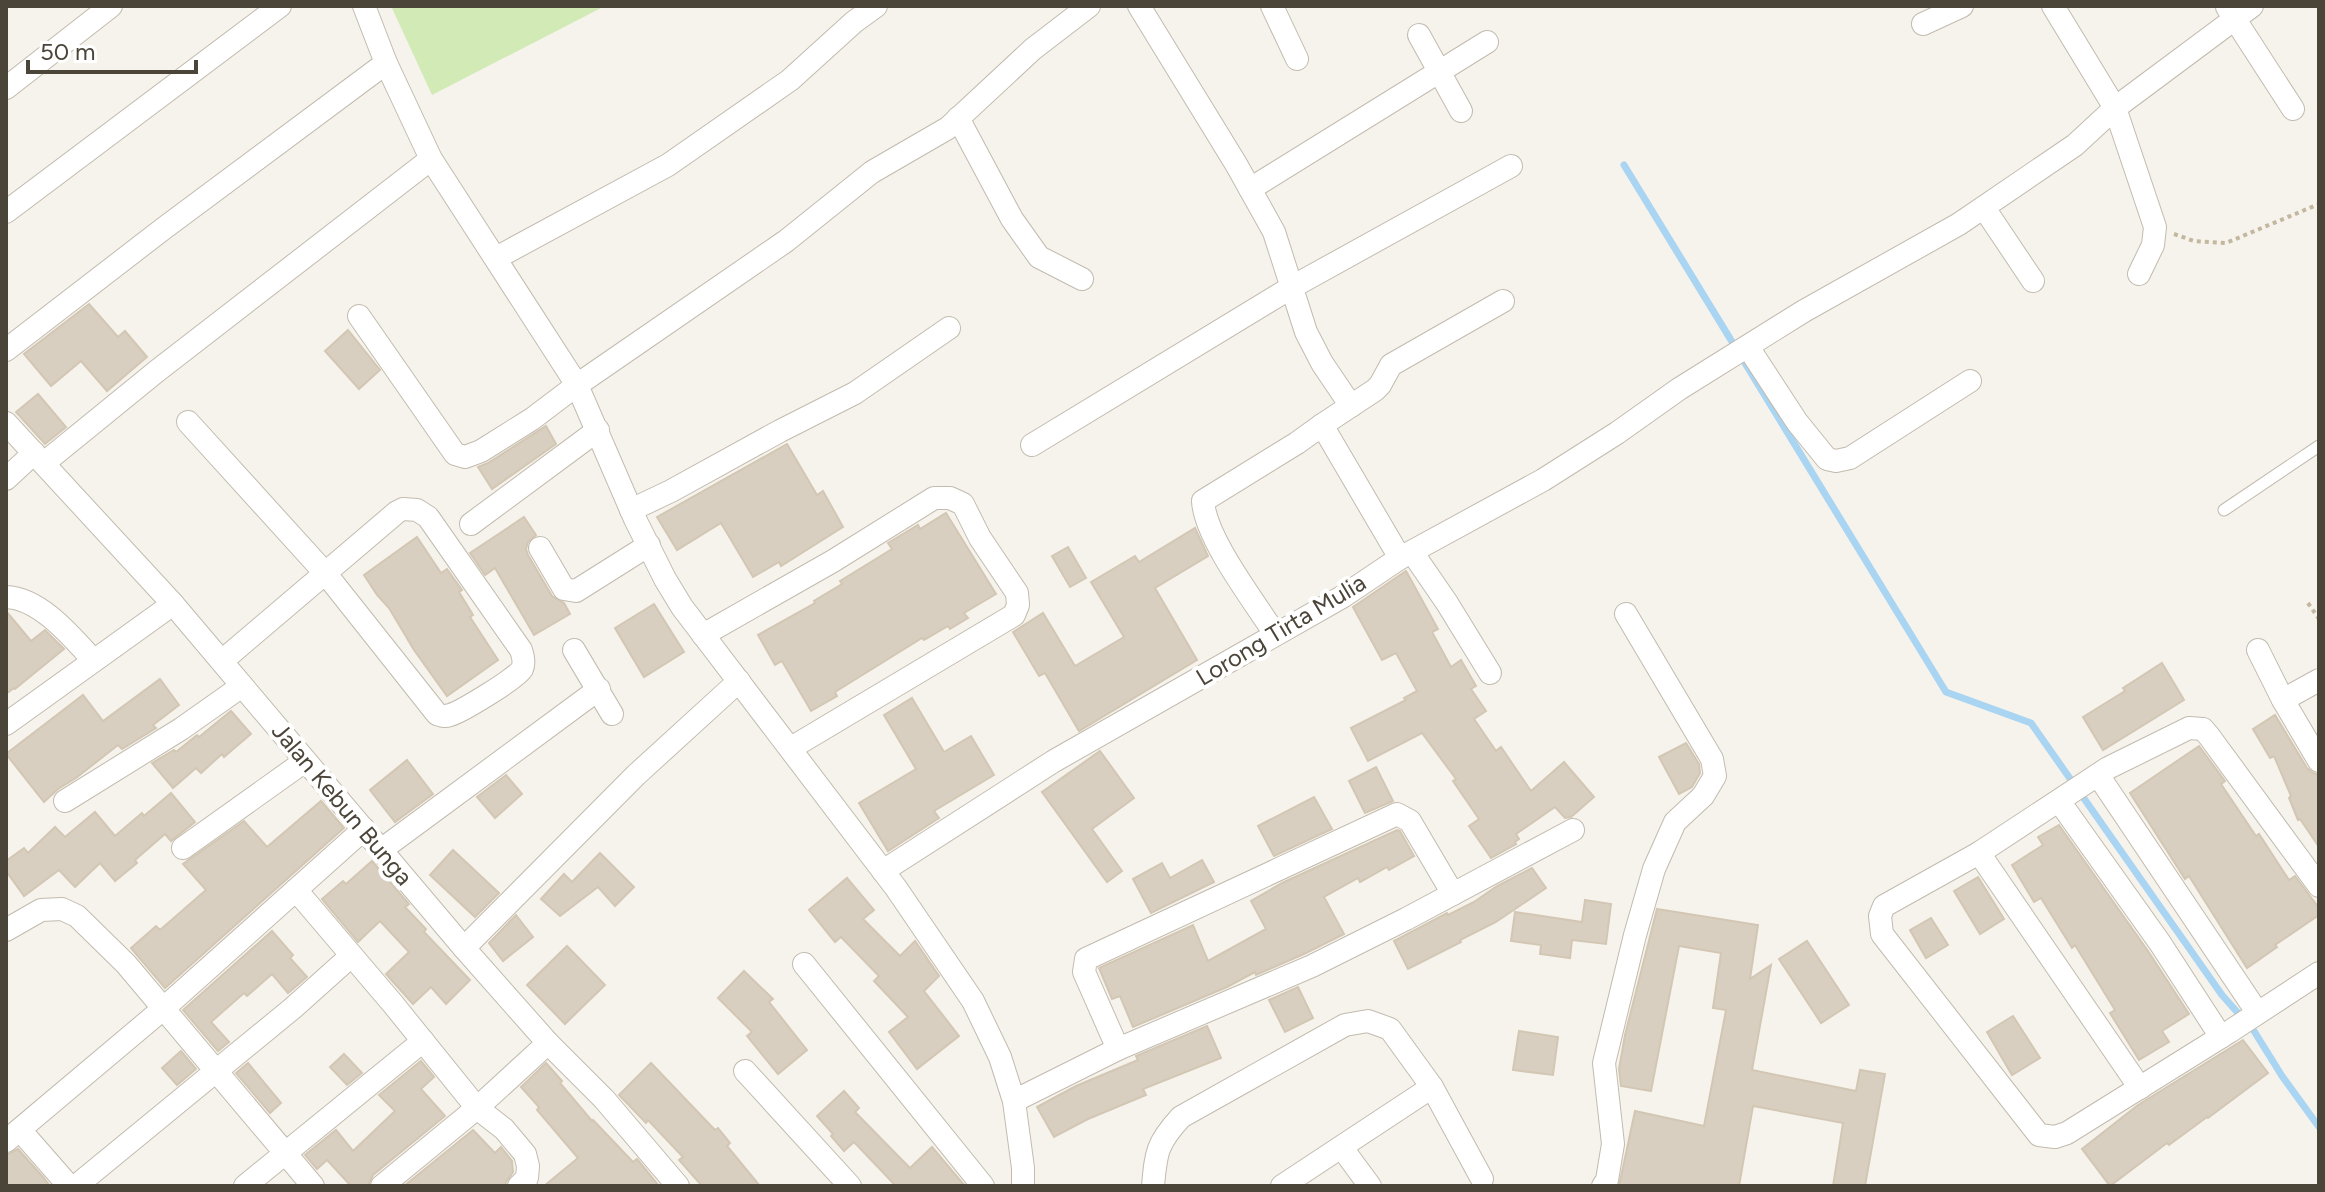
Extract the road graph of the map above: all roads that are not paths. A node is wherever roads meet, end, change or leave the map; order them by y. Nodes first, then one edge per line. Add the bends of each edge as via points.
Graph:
1 (111, 6) edge
2 (280, 6) edge
3 (364, 6) edge
4 (876, 6) edge
5 (1089, 6) edge
6 (1139, 6) edge
7 (1272, 6) edge
8 (1962, 6) edge
9 (2053, 6) edge
10 (2237, 10) edge
11 (846, 14) edge
12 (1923, 24) dead end
13 (1419, 35) dead end
14 (1487, 42) dead end
15 (1297, 59) dead end
16 (386, 63) junction
17 (1439, 72) junction
18 (6, 88) edge
19 (2115, 108) junction
20 (2293, 109) dead end
21 (1461, 111) dead end
22 (958, 118) junction
23 (431, 159) junction
24 (1511, 166) dead end
25 (1250, 189) junction
26 (1984, 208) junction
27 (6, 212) edge
28 (496, 258) junction
29 (2139, 274) dead end
30 (1082, 279) dead end
31 (2033, 281) dead end
32 (1292, 287) junction
33 (1503, 301) dead end
34 (359, 316) dead end
35 (949, 328) dead end
36 (1746, 348) junction
37 (6, 350) edge
38 (1970, 381) dead end
39 (577, 385) junction
40 (1351, 406) junction
41 (188, 422) dead end
42 (6, 423) edge
43 (1322, 425) junction
44 (598, 430) junction
45 (1032, 445) dead end
46 (2319, 446) edge
47 (39, 458) junction
48 (6, 479) edge
49 (631, 510) junction
50 (2224, 510) dead end
51 (471, 524) dead end
52 (649, 545) junction
53 (540, 548) dead end
54 (1406, 555) junction
55 (326, 574) junction
56 (6, 597) edge
57 (173, 604) junction
58 (1626, 614) dead end
59 (1275, 634) junction
60 (703, 635) junction
61 (574, 650) dead end
62 (2258, 650) dead end
63 (93, 660) junction
64 (222, 661) junction
65 (1490, 673) dead end
66 (2319, 680) edge
67 (739, 681) junction
68 (242, 686) junction
69 (599, 689) junction
70 (2283, 700) junction
71 (612, 714) dead end
72 (6, 724) edge
73 (791, 748) junction
74 (305, 761) junction
75 (2319, 761) edge
76 (2093, 778) junction
77 (2062, 799) junction
78 (65, 801) dead end
79 (364, 829) junction
80 (1573, 830) dead end
81 (183, 848) dead end
82 (381, 850) junction
83 (1979, 853) junction
84 (883, 871) junction
85 (2319, 886) edge
86 (296, 890) junction
87 (1453, 894) junction
88 (6, 930) edge
89 (464, 948) junction
90 (351, 956) junction
91 (804, 964) dead end
92 (2319, 973) edge
93 (164, 1008) junction
94 (2255, 1014) junction
95 (2225, 1035) junction
96 (423, 1041) junction
97 (548, 1043) junction
98 (1118, 1049) junction
99 (216, 1070) junction
100 (745, 1071) dead end
101 (1432, 1087) junction
102 (2140, 1088) junction
103 (1014, 1101) junction
104 (477, 1108) junction
105 (13, 1135) edge
106 (1342, 1148) junction
107 (285, 1151) junction
108 (1482, 1179) dead end
109 (69, 1186) edge
110 (76, 1186) edge
111 (245, 1186) edge
112 (313, 1186) edge
113 (382, 1186) edge
114 (519, 1186) edge
115 (677, 1186) edge
116 (850, 1186) edge
117 (983, 1186) edge
118 (1023, 1186) edge
119 (1153, 1186) edge
120 (1282, 1186) edge
121 (1370, 1186) edge
122 (1603, 1186) edge

1 - 18 street
2 - 27 street
3 - 16 street
4 - 11 street
5 - 22 street
6 - 25 street
7 - 15 street
8 - 12 street
9 - 19 street
10 - 19 street, Lorong Tirta Mulia
10 - 20 street
11 - 28 street via 790,80 668,165
13 - 17 street
14 - 17 street
16 - 23 street
16 - 37 street
17 - 21 street
17 - 25 street
19 - 26 street, Lorong Tirta Mulia via 2075,145
19 - 29 street via 2155,227
22 - 30 street via 1012,219 1039,257
22 - 39 street via 872,172 786,241
23 - 28 street
23 - 47 street
24 - 32 street
25 - 32 street via 1274,232
26 - 31 street
26 - 36 street, Lorong Tirta Mulia
28 - 39 street
32 - 40 street via 1306,332
32 - 45 street
33 - 40 street via 1391,365 1380,385
34 - 39 street via 458,455 481,451
35 - 49 street via 855,393
36 - 38 street via 1797,422 1827,459 1836,461 1850,458
36 - 54 street, Lorong Tirta Mulia via 1543,480
39 - 44 street
40 - 43 street
41 - 55 street
42 - 47 street, Jalan Kebun Bunga
43 - 54 street
43 - 59 street via 1203,501 1209,526
44 - 49 street
44 - 51 street
46 - 50 lane
47 - 48 street
47 - 57 street, Jalan Kebun Bunga
49 - 52 street
52 - 53 street via 576,591 564,589
52 - 60 street
54 - 59 street, Lorong Tirta Mulia
54 - 65 street via 1447,603
55 - 55 street via 397,512 423,513 521,650 521,670 487,695 441,716
55 - 64 street
56 - 63 street via 59,623
57 - 63 street
57 - 64 street, Jalan Kebun Bunga
58 - 122 street via 1712,759 1715,776 1703,796 1675,822 1654,869 1635,935 1604,1063 1613,1144
59 - 84 street, Lorong Tirta Mulia via 1054,761
60 - 67 street
60 - 73 street via 934,498 963,504 1017,593 1014,615
61 - 69 street
62 - 70 street
63 - 72 street
64 - 68 street, Jalan Kebun Bunga
66 - 70 street
67 - 73 street
67 - 89 street via 636,775
68 - 74 street, Jalan Kebun Bunga
68 - 78 street
69 - 71 street
69 - 82 street
70 - 75 street
73 - 84 street
74 - 79 street, Jalan Kebun Bunga
74 - 81 street
76 - 77 street
76 - 85 street via 2189,728 2203,729
76 - 94 street
77 - 83 street
77 - 95 street
79 - 82 street, Jalan Kebun Bunga
79 - 86 street
80 - 87 street
82 - 89 street, Jalan Kebun Bunga
83 - 102 street
83 - 102 street via 1884,906 1882,934 2039,1135 2067,1133
84 - 103 street via 973,1001
86 - 90 street
86 - 93 street
87 - 98 street via 1312,966
87 - 98 street via 1410,821 1397,814 1383,820 1086,959 1084,972
88 - 93 street via 41,910 69,911
89 - 97 street, Jalan Kebun Bunga
90 - 96 street
90 - 99 street
91 - 117 street
92 - 94 street
93 - 99 street
93 - 105 street
94 - 95 street
95 - 102 street
96 - 104 street
96 - 107 street
97 - 104 street
97 - 115 street, Jalan Kebun Bunga via 604,1099
98 - 103 street
99 - 107 street
99 - 110 street
100 - 116 street
101 - 106 street
101 - 108 street
101 - 119 street via 1390,1029 1368,1021 1345,1025 1181,1117 1163,1136
103 - 118 street
104 - 113 street
104 - 114 street via 525,1154 527,1178
105 - 109 street
106 - 120 street
106 - 121 street
107 - 111 street
107 - 112 street

